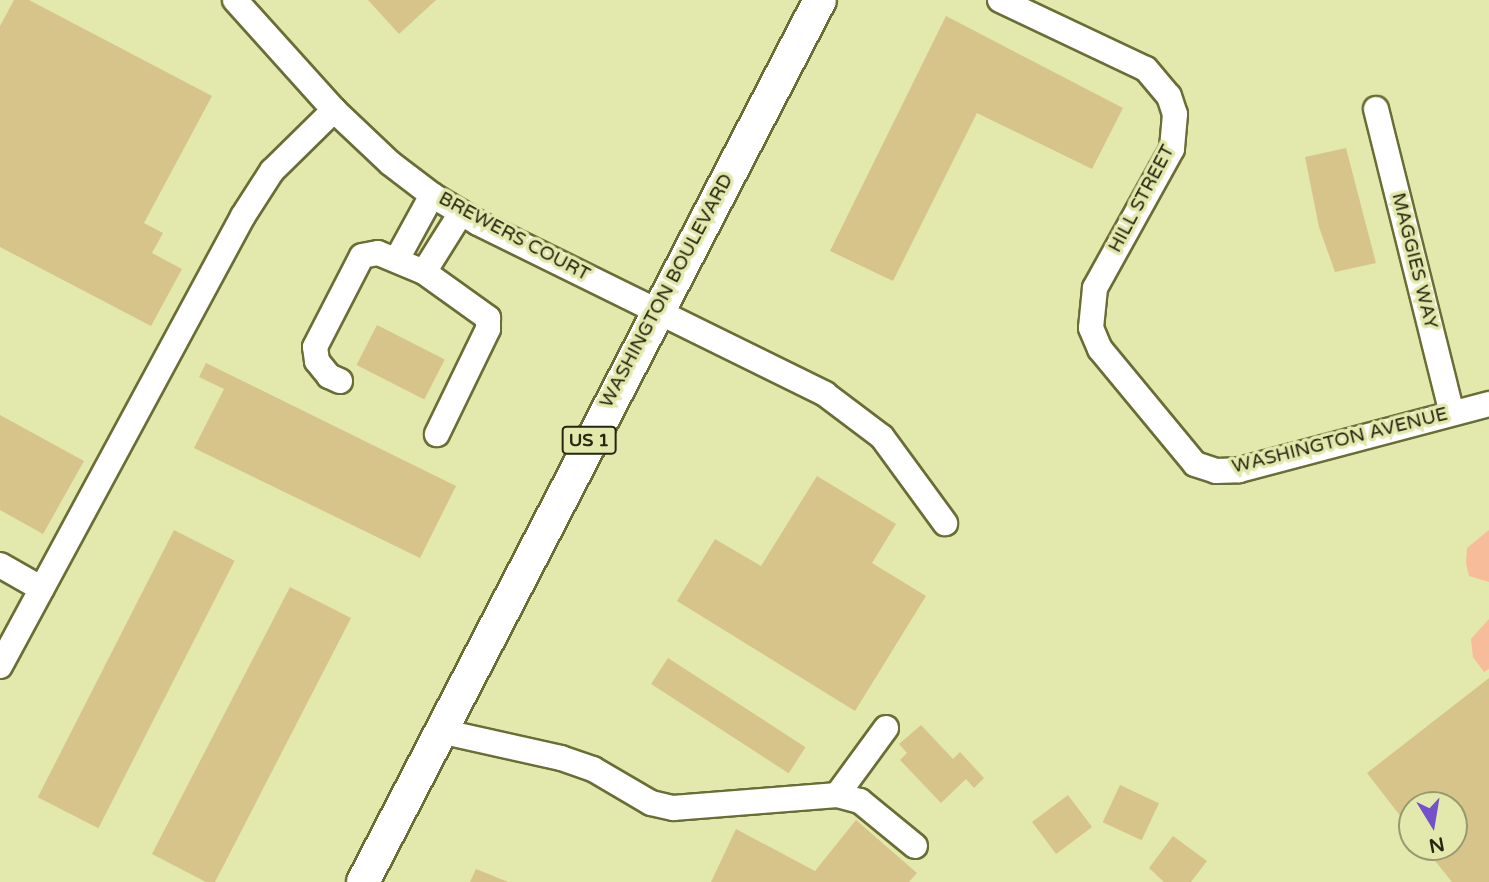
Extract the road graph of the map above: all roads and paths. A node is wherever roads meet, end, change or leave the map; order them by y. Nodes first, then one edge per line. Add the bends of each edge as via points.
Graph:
1 (235, 0) edge
2 (820, 0) edge
3 (1000, 0) edge
4 (1376, 109) dead end
5 (334, 110) junction
6 (432, 195) junction
7 (461, 213) junction
8 (397, 259) junction
9 (424, 272) junction
10 (656, 309) junction
11 (1091, 328) joint
12 (340, 381) dead end
13 (1489, 404) edge
14 (1451, 413) junction
15 (437, 434) dead end
16 (945, 523) dead end
17 (0, 565) edge
18 (42, 589) junction
19 (0, 666) edge
20 (886, 728) dead end
21 (440, 731) junction
22 (837, 795) junction
23 (915, 846) dead end
24 (363, 882) edge

1 - 5 street, BREWERS COURT
2 - 10 main road, WASHINGTON BOULEVARD / US 1
3 - 11 street, HILL STREET via 1146,69 1160,82 1175,114 1172,149 1095,288
4 - 14 street, MAGGIES WAY
5 - 6 street, BREWERS COURT
5 - 18 street via 272,171 243,216
6 - 7 street, BREWERS COURT
6 - 8 street
7 - 9 street
7 - 10 street, BREWERS COURT
8 - 9 street
8 - 12 street via 378,253 362,256 315,347 317,361
9 - 15 street via 488,318 488,329
10 - 16 street, BREWERS COURT via 825,394 862,418 882,437
10 - 21 main road, WASHINGTON BOULEVARD / US 1
11 - 14 street, WASHINGTON AVENUE via 1100,349 1179,449 1195,464 1216,471 1239,470
13 - 14 street, WASHINGTON AVENUE
17 - 18 street
18 - 19 street
20 - 22 street
21 - 22 street via 561,758 593,769 651,803 673,808
21 - 24 main road, WASHINGTON BOULEVARD / US 1
22 - 23 street via 860,801

